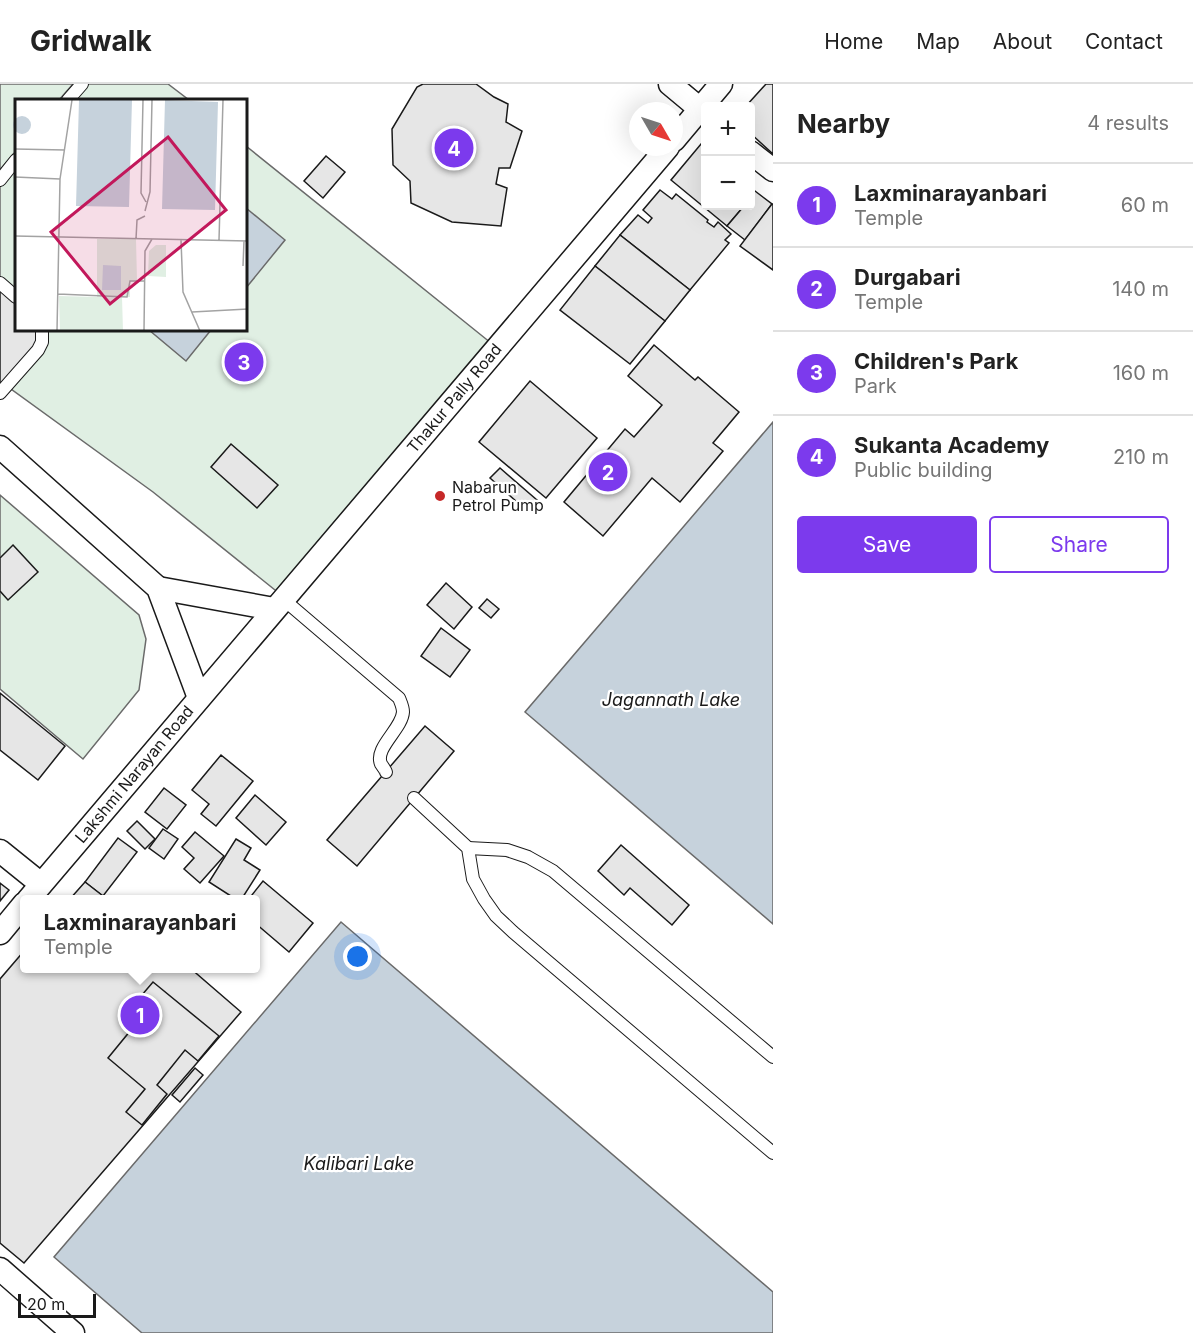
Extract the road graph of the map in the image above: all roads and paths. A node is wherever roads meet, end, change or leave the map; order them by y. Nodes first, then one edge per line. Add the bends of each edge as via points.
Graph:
1 (82, 84) edge
2 (670, 84) edge
3 (721, 84) edge
4 (69, 99) edge
5 (709, 102) edge
6 (701, 110) edge
7 (701, 114) edge
8 (683, 131) edge
9 (660, 156) edge
10 (755, 156) edge
11 (15, 161) edge
12 (773, 170) edge
13 (0, 180) edge
14 (0, 283) edge
15 (15, 296) edge
16 (42, 332) edge
17 (0, 393) edge
18 (0, 447) edge
19 (158, 588) junction
20 (278, 604) junction
21 (240, 649) joint
22 (199, 698) junction
23 (386, 772) dead end
24 (414, 798) dead end
25 (468, 848) junction
26 (0, 851) edge
27 (35, 892) edge
28 (20, 909) edge
29 (0, 933) edge
30 (773, 1057) edge
31 (773, 1153) edge
32 (0, 1269) edge
33 (74, 1333) edge

1 - 4 lane
2 - 6 street
3 - 5 street
7 - 8 street
9 - 20 street, Thakur Pally Road
10 - 12 street
11 - 13 lane
14 - 15 lane
16 - 17 lane via 38,350
18 - 19 street
19 - 20 street
19 - 22 street
20 - 21 street, Thakur Pally Road
20 - 23 lane via 399,698 403,709 401,722 380,754
21 - 22 street, Lakshmi Narayan Road
22 - 27 street, Lakshmi Narayan Road
24 - 25 lane
25 - 30 lane via 507,850 553,871
25 - 31 lane via 473,879 496,916
26 - 27 street
28 - 29 street
32 - 33 street

